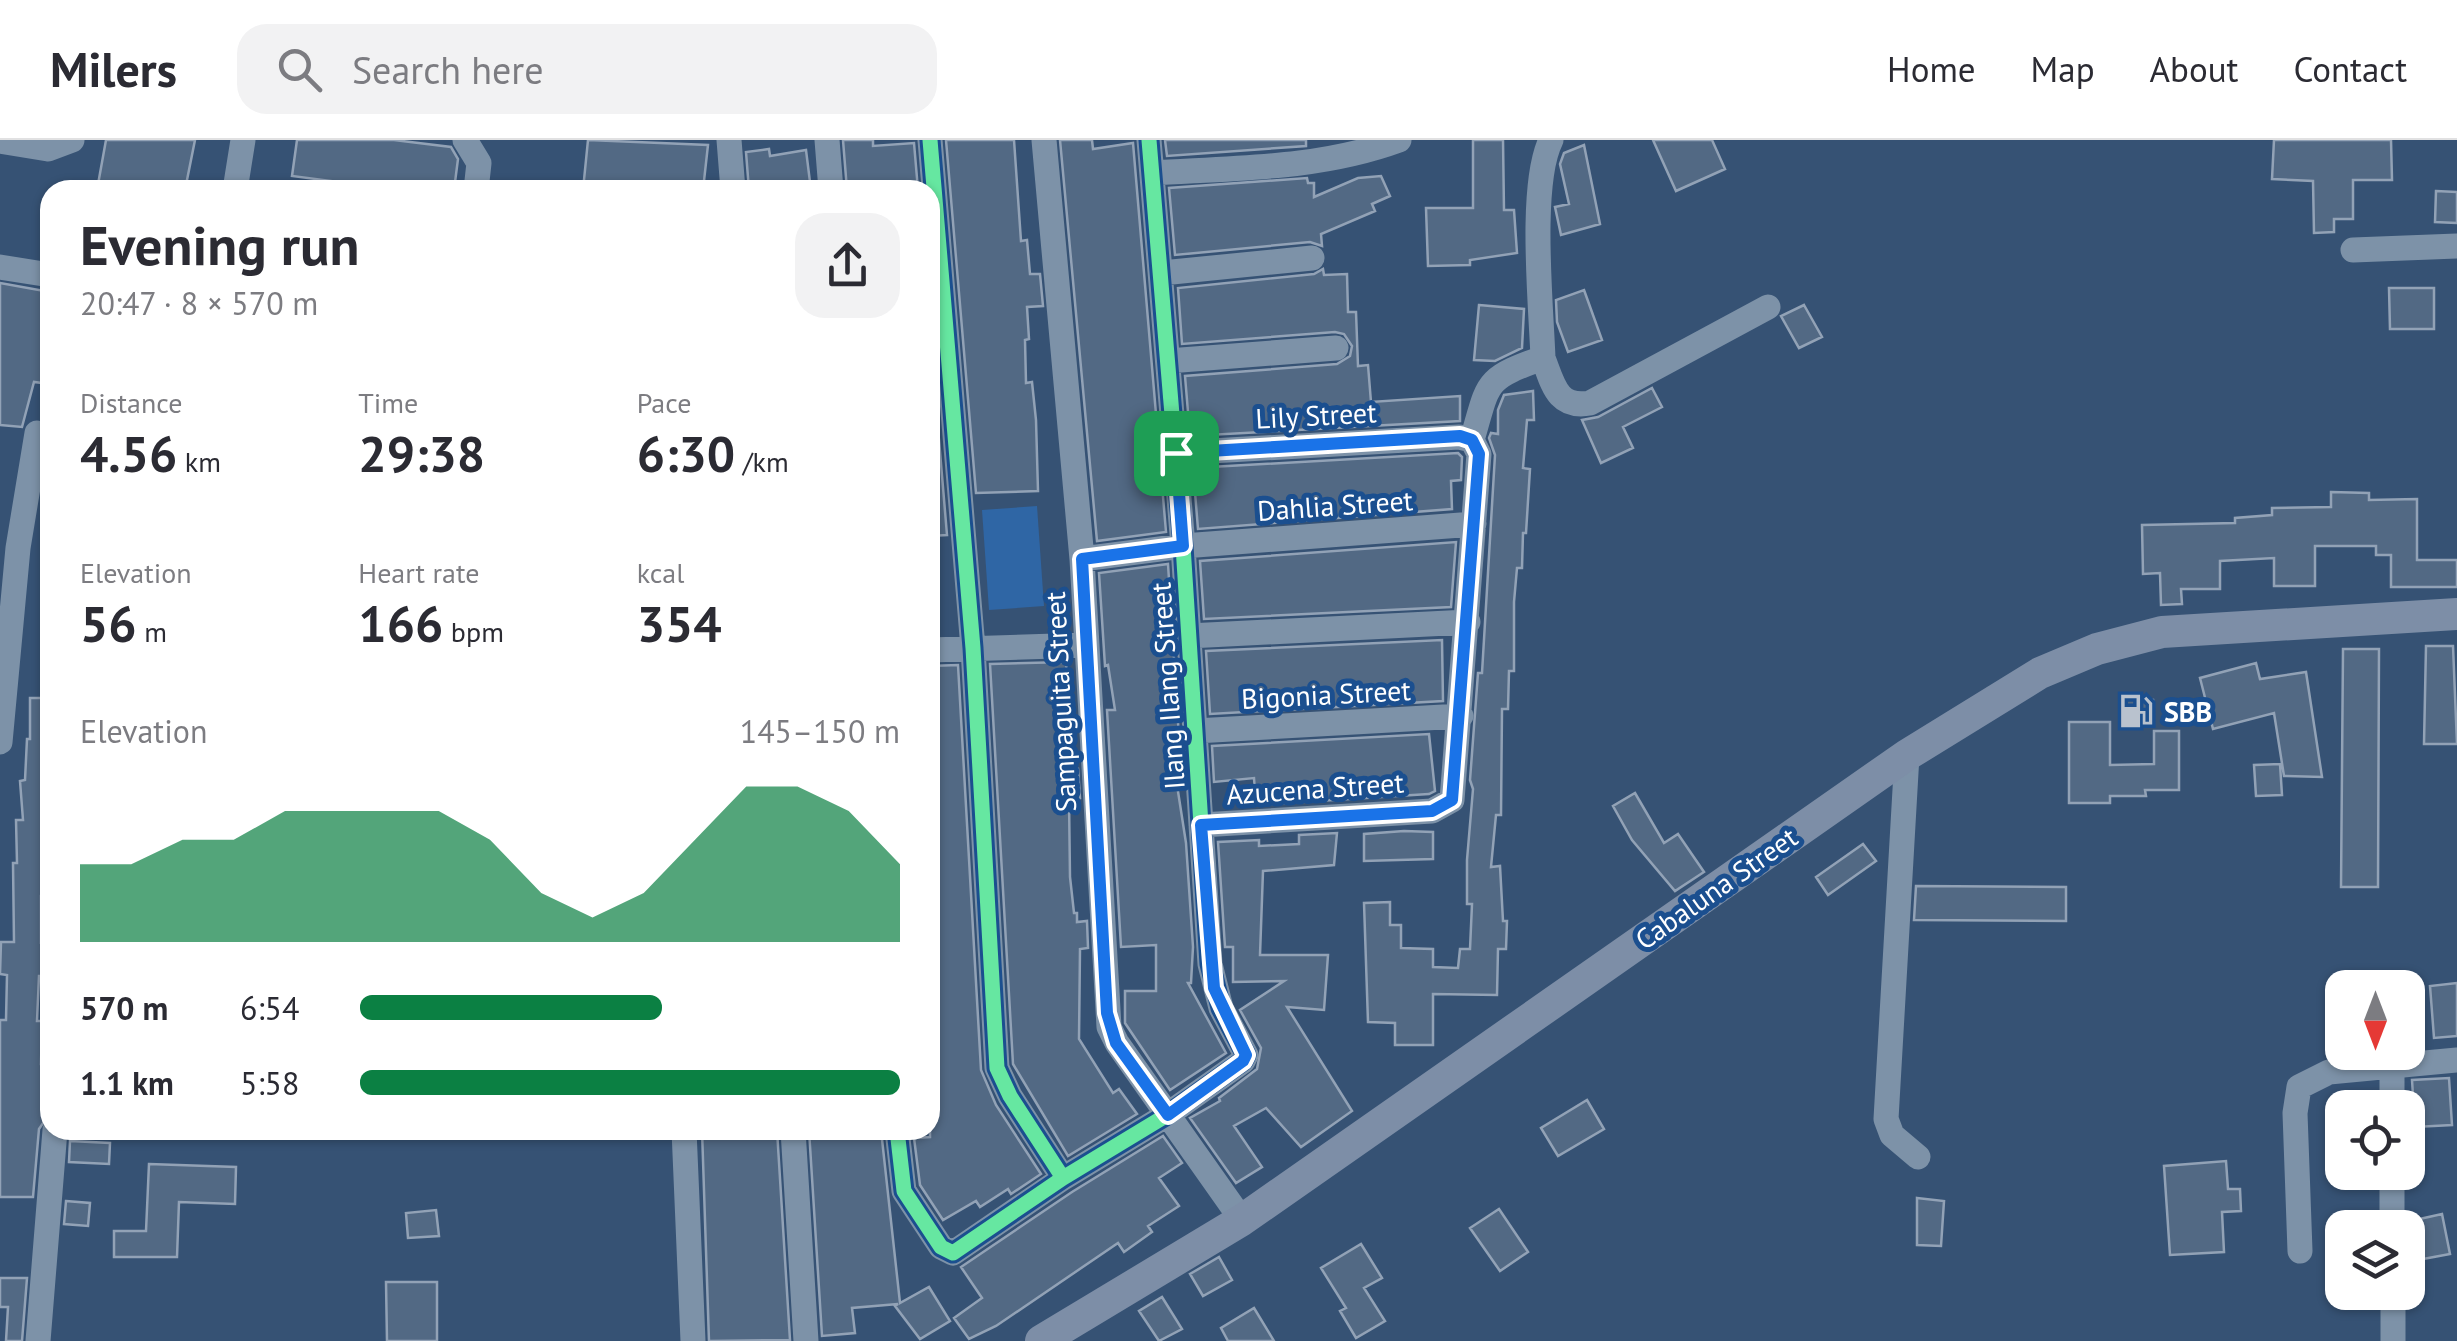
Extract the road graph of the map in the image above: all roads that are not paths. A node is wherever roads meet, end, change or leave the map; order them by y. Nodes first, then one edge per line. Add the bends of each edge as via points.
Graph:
1 (72, 140) edge
2 (243, 140) edge
3 (465, 140) edge
4 (730, 140) edge
5 (826, 140) edge
6 (930, 140) edge
7 (1044, 140) edge
8 (1149, 140) edge
9 (1399, 140) edge
10 (1552, 140) edge
11 (0, 141) edge
12 (1152, 173) junction
13 (237, 180) edge
14 (477, 180) edge
15 (732, 180) edge
16 (830, 180) edge
17 (933, 180) edge
18 (2457, 246) edge
19 (2354, 250) dead end
20 (1312, 258) dead end
21 (940, 261) edge
22 (0, 267) edge
23 (40, 273) edge
24 (1162, 273) junction
25 (1768, 307) dead end
26 (1336, 348) dead end
27 (1543, 358) junction
28 (1168, 361) junction
29 (37, 433) dead end
30 (1466, 438) junction
31 (1176, 453) junction
32 (1474, 524) junction
33 (1183, 546) junction
34 (1082, 559) junction
35 (2457, 614) edge
36 (1468, 622) junction
37 (1188, 636) junction
38 (1086, 645) junction
39 (972, 648) junction
40 (940, 650) edge
41 (1460, 716) junction
42 (1196, 731) junction
43 (0, 742) edge
44 (1907, 755) junction
45 (1201, 825) junction
46 (2457, 1060) edge
47 (2425, 1063) edge
48 (2355, 1070) edge
49 (1168, 1115) junction
50 (54, 1140) edge
51 (684, 1140) edge
52 (794, 1140) edge
53 (898, 1140) edge
54 (1918, 1156) dead end
55 (1063, 1178) junction
56 (1242, 1220) junction
57 (2300, 1251) dead end
58 (2393, 1310) edge
59 (38, 1341) edge
60 (693, 1341) edge
61 (806, 1341) edge
62 (1041, 1341) edge
63 (2393, 1341) edge

1 - 11 street via 48,149
2 - 13 street
3 - 14 street via 478,163
4 - 15 street
5 - 16 street
6 - 17 street
7 - 34 street, Sampaguita Street
8 - 12 street, Ilang Ilang Street
9 - 12 street via 1342,159
10 - 27 street via 1541,199
12 - 24 street, Ilang Ilang Street
18 - 19 street
20 - 24 street
21 - 39 street
22 - 23 street
24 - 28 street, Ilang Ilang Street
25 - 27 street via 1590,403 1558,396
26 - 28 street
27 - 30 street via 1494,377
28 - 31 street, Ilang Ilang Street
29 - 43 street via 18,548
30 - 31 street, Lily Street
30 - 32 street via 1479,454
31 - 33 street, Ilang Ilang Street
32 - 33 street, Dahlia Street
32 - 36 street
33 - 34 street, Dahlia Street
33 - 37 street, Ilang Ilang Street
34 - 38 street, Sampaguita Street
35 - 44 main road, Cabaluna Street via 2162,632 2040,673
36 - 37 street
36 - 41 street
37 - 42 street, Ilang Ilang Street
38 - 39 street
38 - 49 street, Sampaguita Street via 1107,1013 1116,1043
39 - 40 street
39 - 55 street via 997,1068
41 - 42 street, Bigonia Street
41 - 45 street, Azucena Street via 1455,789 1446,806
42 - 45 street, Ilang Ilang Street
44 - 54 street via 1886,1119 1892,1135
44 - 56 main road, Cabaluna Street
45 - 49 street, Ilang Ilang Street via 1214,988 1246,1050 1243,1061
46 - 47 street
48 - 57 street via 2330,1072 2299,1087
49 - 55 street
49 - 56 street, Sampaguita Street
50 - 59 street
51 - 60 street
52 - 61 street
53 - 55 street via 904,1191 948,1252 959,1251
56 - 62 main road, Cabaluna Street
58 - 63 street

